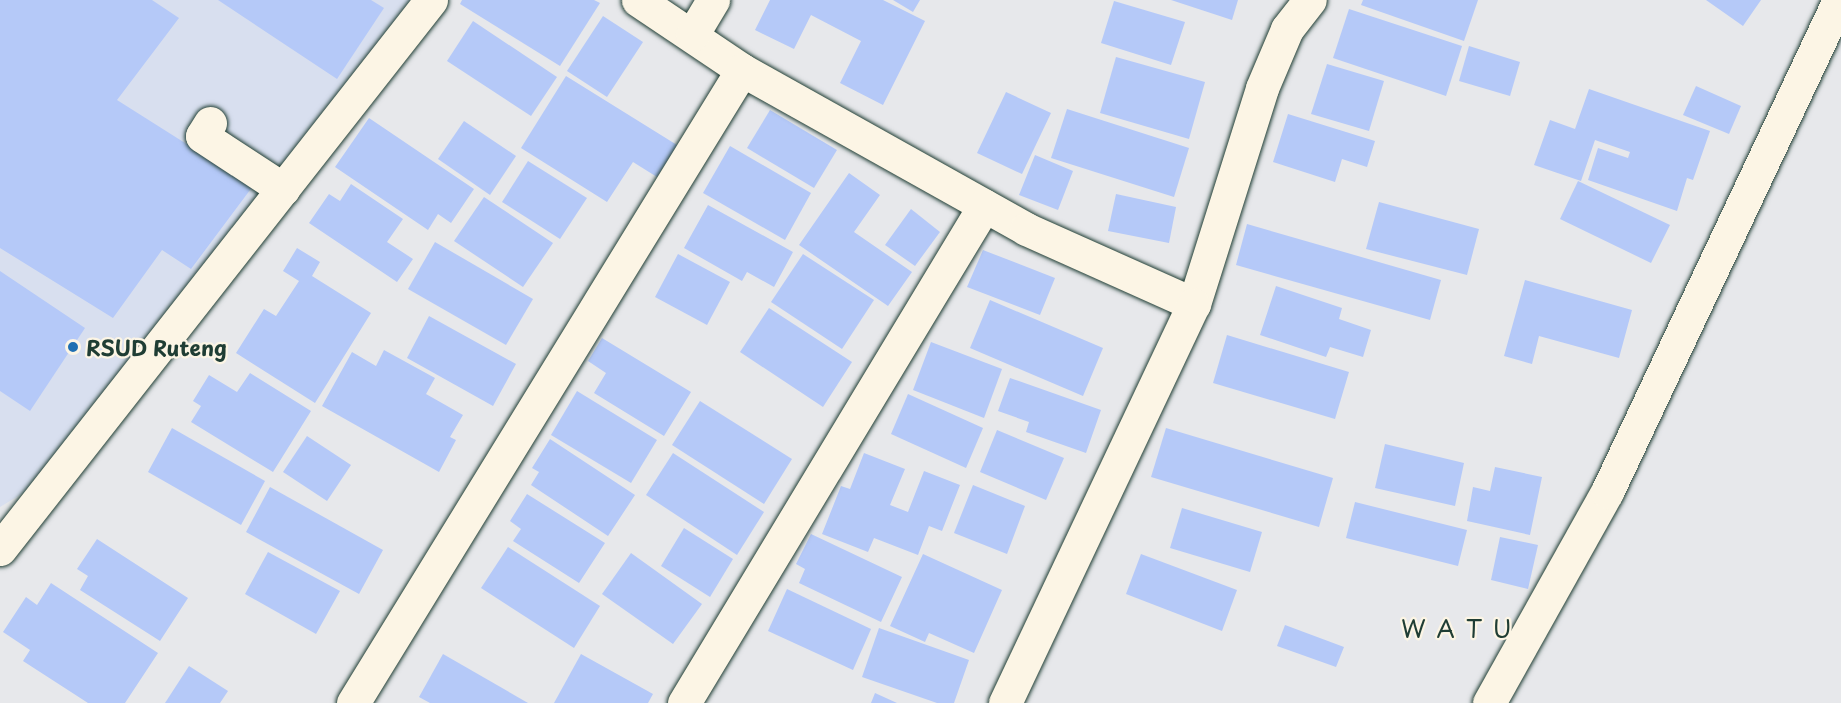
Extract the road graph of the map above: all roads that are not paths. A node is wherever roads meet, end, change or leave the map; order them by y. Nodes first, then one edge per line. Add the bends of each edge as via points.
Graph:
1 (431, 0) edge
2 (638, 0) edge
3 (713, 0) edge
4 (1310, 0) edge
5 (1839, 0) edge
6 (692, 35) junction
7 (742, 70) junction
8 (210, 123) dead end
9 (283, 189) junction
10 (984, 206) junction
11 (1194, 304) junction
12 (0, 549) edge
13 (366, 699) edge
14 (684, 703) edge
15 (1005, 703) edge
16 (1489, 703) edge

1 - 9 street
2 - 6 street
3 - 6 street
4 - 11 street via 1287,29 1263,88
5 - 16 street via 1607,492
6 - 7 street
7 - 10 street
7 - 13 street
8 - 9 street via 202,136
9 - 12 street
10 - 11 street via 1026,229
10 - 14 street
11 - 15 street

